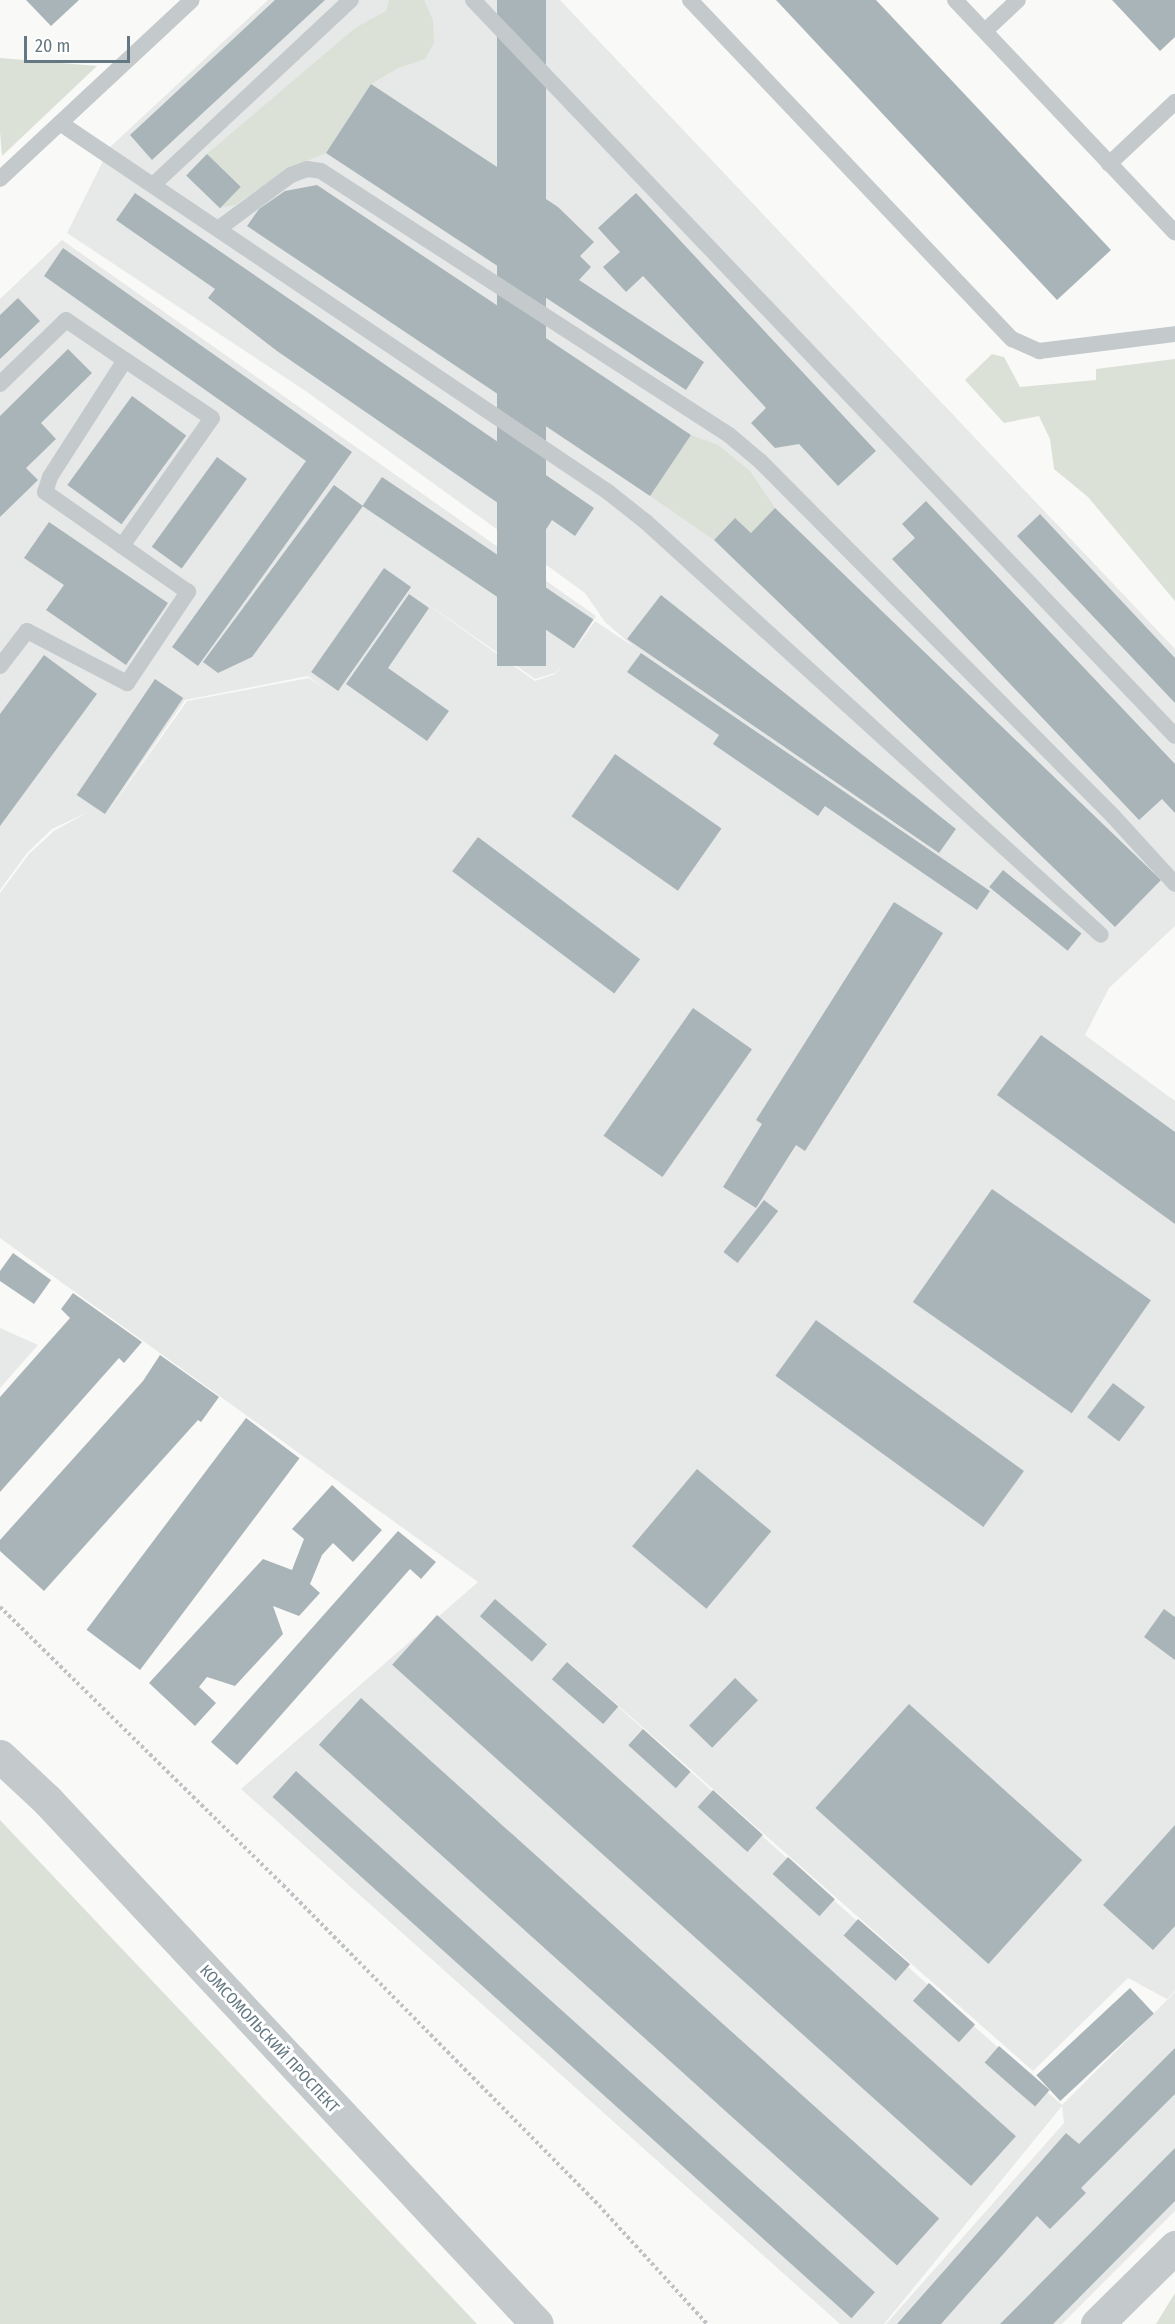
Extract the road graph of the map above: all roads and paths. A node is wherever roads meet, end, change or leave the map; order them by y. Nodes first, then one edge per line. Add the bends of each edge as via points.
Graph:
1 (192, 0) edge
2 (351, 0) edge
3 (473, 0) edge
4 (690, 0) edge
5 (956, 0) edge
6 (1018, 0) edge
7 (985, 31) junction
8 (1175, 102) edge
9 (60, 123) junction
10 (1109, 164) junction
11 (0, 179) edge
12 (153, 185) junction
13 (218, 229) junction
14 (1175, 233) edge
15 (1175, 334) edge
16 (124, 360) junction
17 (0, 384) edge
18 (122, 546) junction
19 (0, 666) edge
20 (1175, 736) edge
21 (1175, 884) edge
22 (1101, 935) dead end
23 (0, 1607) edge
24 (0, 1756) edge
25 (1175, 2247) edge
26 (537, 2324) edge
27 (707, 2324) edge
28 (1097, 2324) edge

1 - 9 lane
2 - 12 lane
3 - 20 lane
4 - 15 lane via 1012,339 1039,351
5 - 7 lane
6 - 7 lane
7 - 10 lane
8 - 10 lane
9 - 11 lane
9 - 12 lane
10 - 14 lane
12 - 13 lane
13 - 21 lane via 291,175 307,169 321,171 729,435 760,461 1096,799
13 - 22 lane via 608,492 646,522
16 - 17 lane via 66,320
16 - 18 lane via 50,477 45,492
16 - 18 lane via 212,418
18 - 19 lane via 188,592 127,683 27,631
23 - 27 path via 283,1885 603,2211
24 - 26 street, КОМСОМОЛЬСКИЙ ПРОСПЕКТ via 47,1800
25 - 28 street

